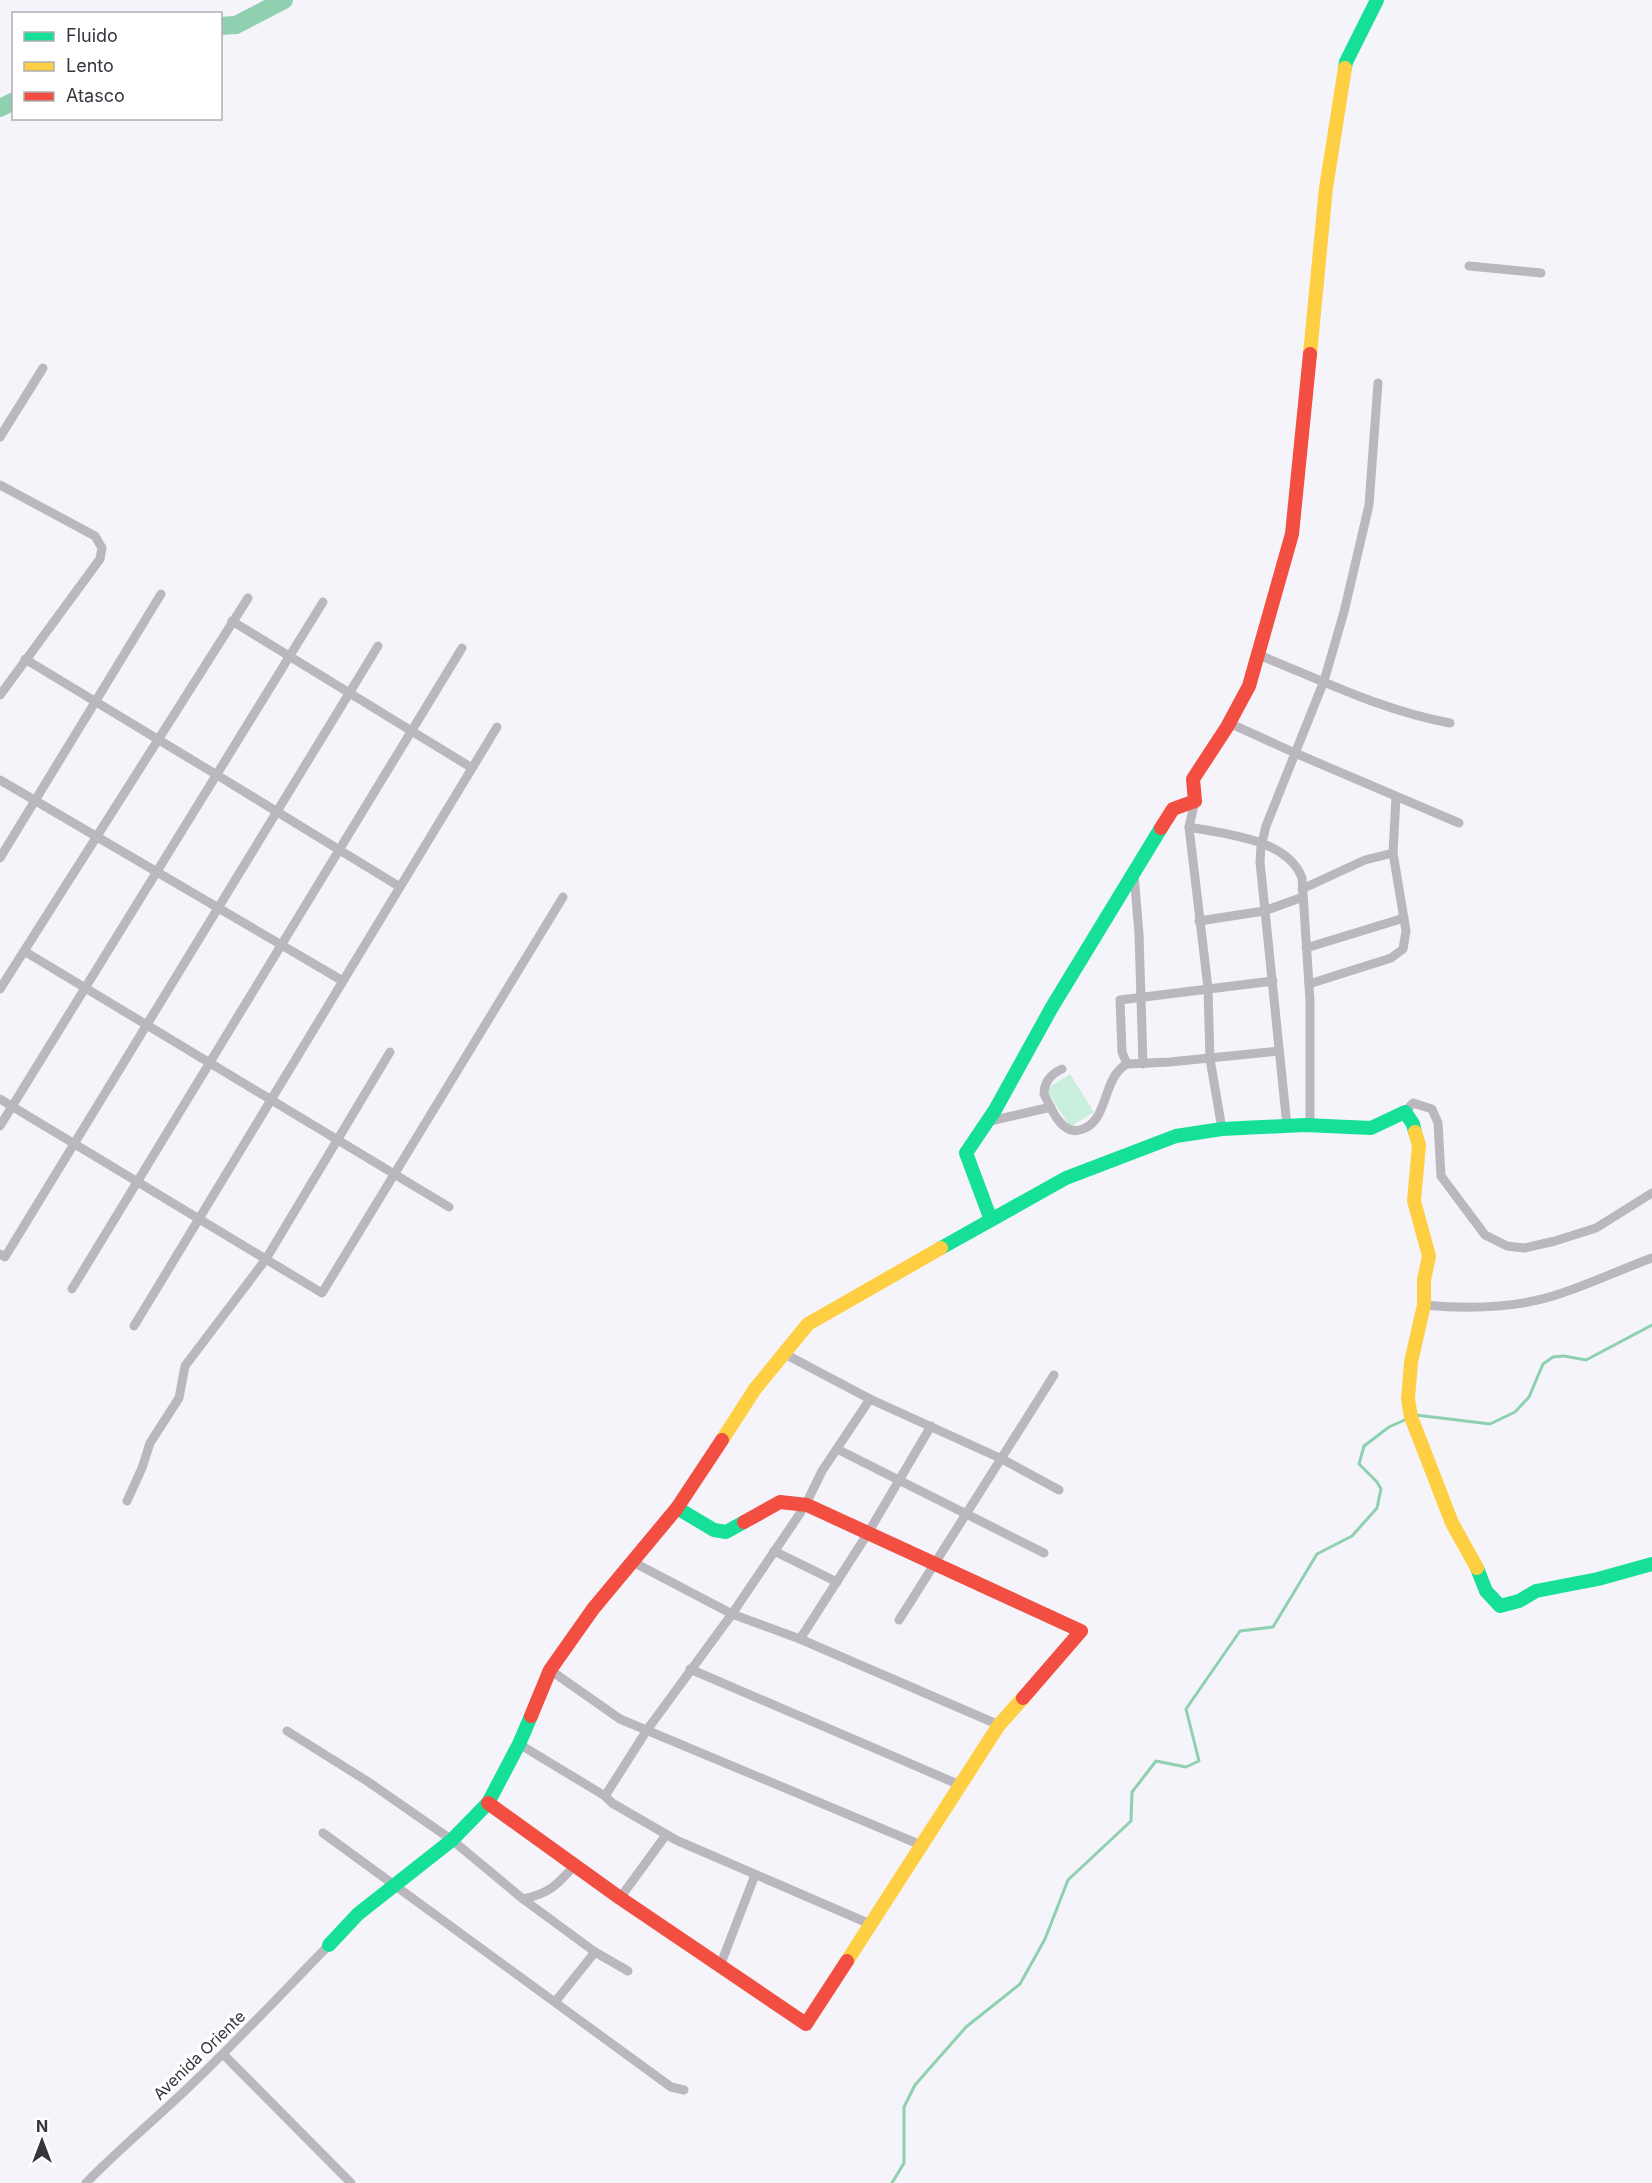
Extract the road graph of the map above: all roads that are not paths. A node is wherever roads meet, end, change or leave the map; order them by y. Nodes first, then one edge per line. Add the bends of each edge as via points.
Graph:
1 (1377, 0) edge
2 (1469, 267) dead end
3 (1541, 273) dead end
4 (44, 368) dead end
5 (1378, 384) dead end
6 (0, 437) edge
7 (0, 485) edge
8 (161, 594) dead end
9 (248, 598) dead end
10 (323, 602) dead end
11 (232, 621) junction
12 (378, 646) dead end
13 (462, 648) dead end
14 (1259, 655) junction
15 (290, 656) junction
16 (25, 659) junction
17 (1324, 681) junction
18 (349, 693) junction
19 (0, 695) edge
20 (95, 700) junction
21 (1229, 723) junction
22 (1450, 723) dead end
23 (497, 727) dead end
24 (412, 731) junction
25 (158, 740) junction
26 (1295, 753) junction
27 (472, 768) junction
28 (217, 775) junction
29 (0, 780) edge
30 (1396, 796) junction
31 (36, 800) junction
32 (1195, 801) junction
33 (277, 811) junction
34 (1459, 823) dead end
35 (1190, 827) junction
36 (97, 835) junction
37 (1262, 844) junction
38 (339, 850) junction
39 (1393, 853) junction
40 (0, 858) edge
41 (158, 871) junction
42 (1134, 873) junction
43 (400, 887) junction
44 (1303, 893) junction
45 (563, 897) dead end
46 (218, 906) junction
47 (1264, 911) junction
48 (1404, 918) junction
49 (1199, 921) junction
50 (282, 944) junction
51 (1306, 948) junction
52 (24, 951) junction
53 (343, 981) junction
54 (1273, 981) junction
55 (1309, 984) junction
56 (1208, 988) junction
57 (0, 989) edge
58 (85, 989) junction
59 (1141, 997) junction
60 (145, 1025) junction
61 (1279, 1051) junction
62 (390, 1052) dead end
63 (1210, 1059) junction
64 (209, 1063) junction
65 (1127, 1064) junction
66 (1143, 1064) junction
67 (1062, 1069) dead end
68 (0, 1099) edge
69 (271, 1100) junction
70 (13, 1107) junction
71 (1051, 1107) junction
72 (1405, 1112) junction
73 (986, 1122) junction
74 (1310, 1125) junction
75 (0, 1126) edge
76 (1287, 1126) junction
77 (1222, 1129) junction
78 (337, 1140) junction
79 (73, 1142) junction
80 (394, 1175) junction
81 (137, 1181) junction
82 (1652, 1193) edge
83 (449, 1207) dead end
84 (199, 1219) junction
85 (991, 1220) junction
86 (0, 1254) edge
87 (1652, 1258) edge
88 (266, 1259) junction
89 (72, 1289) dead end
90 (1424, 1305) junction
91 (134, 1326) dead end
92 (783, 1353) junction
93 (1054, 1375) dead end
94 (870, 1399) junction
95 (931, 1426) junction
96 (837, 1449) junction
97 (1002, 1459) junction
98 (899, 1481) junction
99 (1059, 1490) dead end
100 (127, 1501) dead end
101 (805, 1506) junction
102 (677, 1508) junction
103 (967, 1513) junction
104 (868, 1533) junction
105 (774, 1551) junction
106 (1044, 1552) dead end
107 (633, 1562) junction
108 (1652, 1564) edge
109 (934, 1565) junction
110 (837, 1582) junction
111 (732, 1614) junction
112 (898, 1620) dead end
113 (800, 1639) junction
114 (690, 1669) junction
115 (550, 1670) junction
116 (999, 1725) junction
117 (647, 1730) junction
118 (287, 1731) dead end
119 (519, 1744) junction
120 (960, 1785) junction
121 (604, 1796) junction
122 (488, 1803) junction
123 (323, 1833) dead end
124 (666, 1835) junction
125 (452, 1840) junction
126 (921, 1845) junction
127 (574, 1865) junction
128 (755, 1875) junction
129 (394, 1884) junction
130 (620, 1898) junction
131 (523, 1899) junction
132 (870, 1924) junction
133 (329, 1945) joint
134 (595, 1952) junction
135 (720, 1966) junction
136 (628, 1971) dead end
137 (555, 2002) junction
138 (222, 2054) junction
139 (684, 2090) dead end
140 (86, 2183) edge
141 (351, 2183) edge

1 - 14 street via 1346,62 1333,132 1292,534
2 - 3 street
4 - 6 street
5 - 17 street via 1369,505
7 - 16 street via 95,536 102,548 100,559
8 - 20 street
9 - 11 street
10 - 15 street
11 - 15 street
11 - 25 street
12 - 18 street
13 - 24 street
14 - 17 street
14 - 21 street via 1249,686
15 - 18 street
15 - 28 street
16 - 19 street
16 - 20 street
17 - 22 street via 1400,711
17 - 26 street
18 - 24 street
18 - 33 street
20 - 25 street
20 - 31 street
21 - 26 street
21 - 32 street via 1193,779
23 - 27 street
24 - 27 street
24 - 38 street
25 - 28 street
25 - 36 street
26 - 30 street
26 - 37 street
27 - 43 street
28 - 33 street
28 - 41 street
29 - 31 street
30 - 34 street
30 - 39 street
31 - 36 street
31 - 40 street
32 - 35 street
32 - 42 street via 1173,809
33 - 38 street
33 - 46 street
35 - 37 street
35 - 49 street
36 - 41 street
36 - 52 street
37 - 44 street via 1291,859 1299,871
37 - 47 street
38 - 43 street
38 - 50 street
39 - 44 street via 1375,856
39 - 48 street
41 - 46 street
41 - 58 street
42 - 59 street
42 - 73 street
43 - 53 street
44 - 47 street
44 - 51 street
45 - 80 street
46 - 50 street
46 - 60 street
47 - 49 street
47 - 54 street
48 - 51 street
48 - 55 street via 1406,945 1397,956
49 - 56 street
50 - 53 street
50 - 64 street
51 - 55 street
52 - 57 street
52 - 58 street
53 - 69 street
54 - 56 street
54 - 61 street
55 - 74 street
56 - 59 street
56 - 63 street
58 - 60 street
58 - 70 street
59 - 65 street via 1120,1000 1122,1052
59 - 66 street
60 - 64 street
60 - 79 street
61 - 63 street
61 - 76 street
62 - 78 street
63 - 66 street
63 - 77 street
64 - 69 street
64 - 81 street
65 - 66 street
65 - 71 street via 1114,1078 1097,1119 1088,1127 1068,1130
67 - 71 street via 1044,1085
68 - 70 street
69 - 78 street
69 - 84 street
70 - 75 street
70 - 79 street
71 - 73 street
72 - 74 street via 1371,1128
72 - 82 street via 1413,1103 1432,1109 1438,1123 1441,1176 1485,1235 1507,1246 1524,1248 1596,1228
72 - 90 street via 1419,1145 1414,1201 1429,1256
73 - 85 street via 966,1153
74 - 76 street
76 - 77 street
77 - 85 street via 1176,1136 1066,1178
78 - 80 street
78 - 88 street
79 - 81 street
79 - 86 street via 4,1257
80 - 83 street
80 - 88 street via 322,1293
81 - 84 street
81 - 89 street
84 - 88 street
84 - 91 street
85 - 92 street via 808,1324
87 - 90 street via 1570,1291 1515,1304 1471,1309
88 - 100 street via 185,1366 179,1398 150,1443
90 - 108 street via 1411,1362 1408,1399 1412,1421 1452,1523 1474,1559 1486,1591 1500,1606 1536,1591 1598,1580
92 - 94 street
92 - 102 street
93 - 97 street
94 - 95 street
94 - 96 street
95 - 97 street
95 - 98 street
96 - 98 street
96 - 101 street
97 - 99 street
97 - 103 street
98 - 103 street
98 - 104 street
101 - 102 street via 780,1502 726,1532 714,1530
101 - 104 street
101 - 105 street
102 - 107 street
103 - 106 street
103 - 109 street
104 - 109 street
104 - 110 street
105 - 110 street
105 - 111 street
107 - 111 street
107 - 115 street via 593,1609
109 - 112 street
109 - 116 street via 1081,1631
110 - 113 street
111 - 113 street
111 - 114 street
113 - 116 street
114 - 117 street
114 - 120 street
115 - 117 street via 620,1719
115 - 119 street
116 - 120 street
117 - 121 street
117 - 126 street
118 - 125 street
119 - 121 street
119 - 122 street
120 - 126 street
121 - 124 street
122 - 125 street
122 - 127 street
123 - 129 street
124 - 128 street
124 - 130 street
125 - 129 street
125 - 131 street
126 - 132 street
127 - 130 street
127 - 131 street via 546,1893
128 - 132 street
128 - 135 street
129 - 133 street
129 - 137 street
130 - 135 street
131 - 134 street
132 - 135 street via 806,2024
133 - 138 street, Avenida Oriente
134 - 136 street
134 - 137 street
137 - 139 street via 670,2087
138 - 140 street, Avenida Oriente
138 - 141 street

